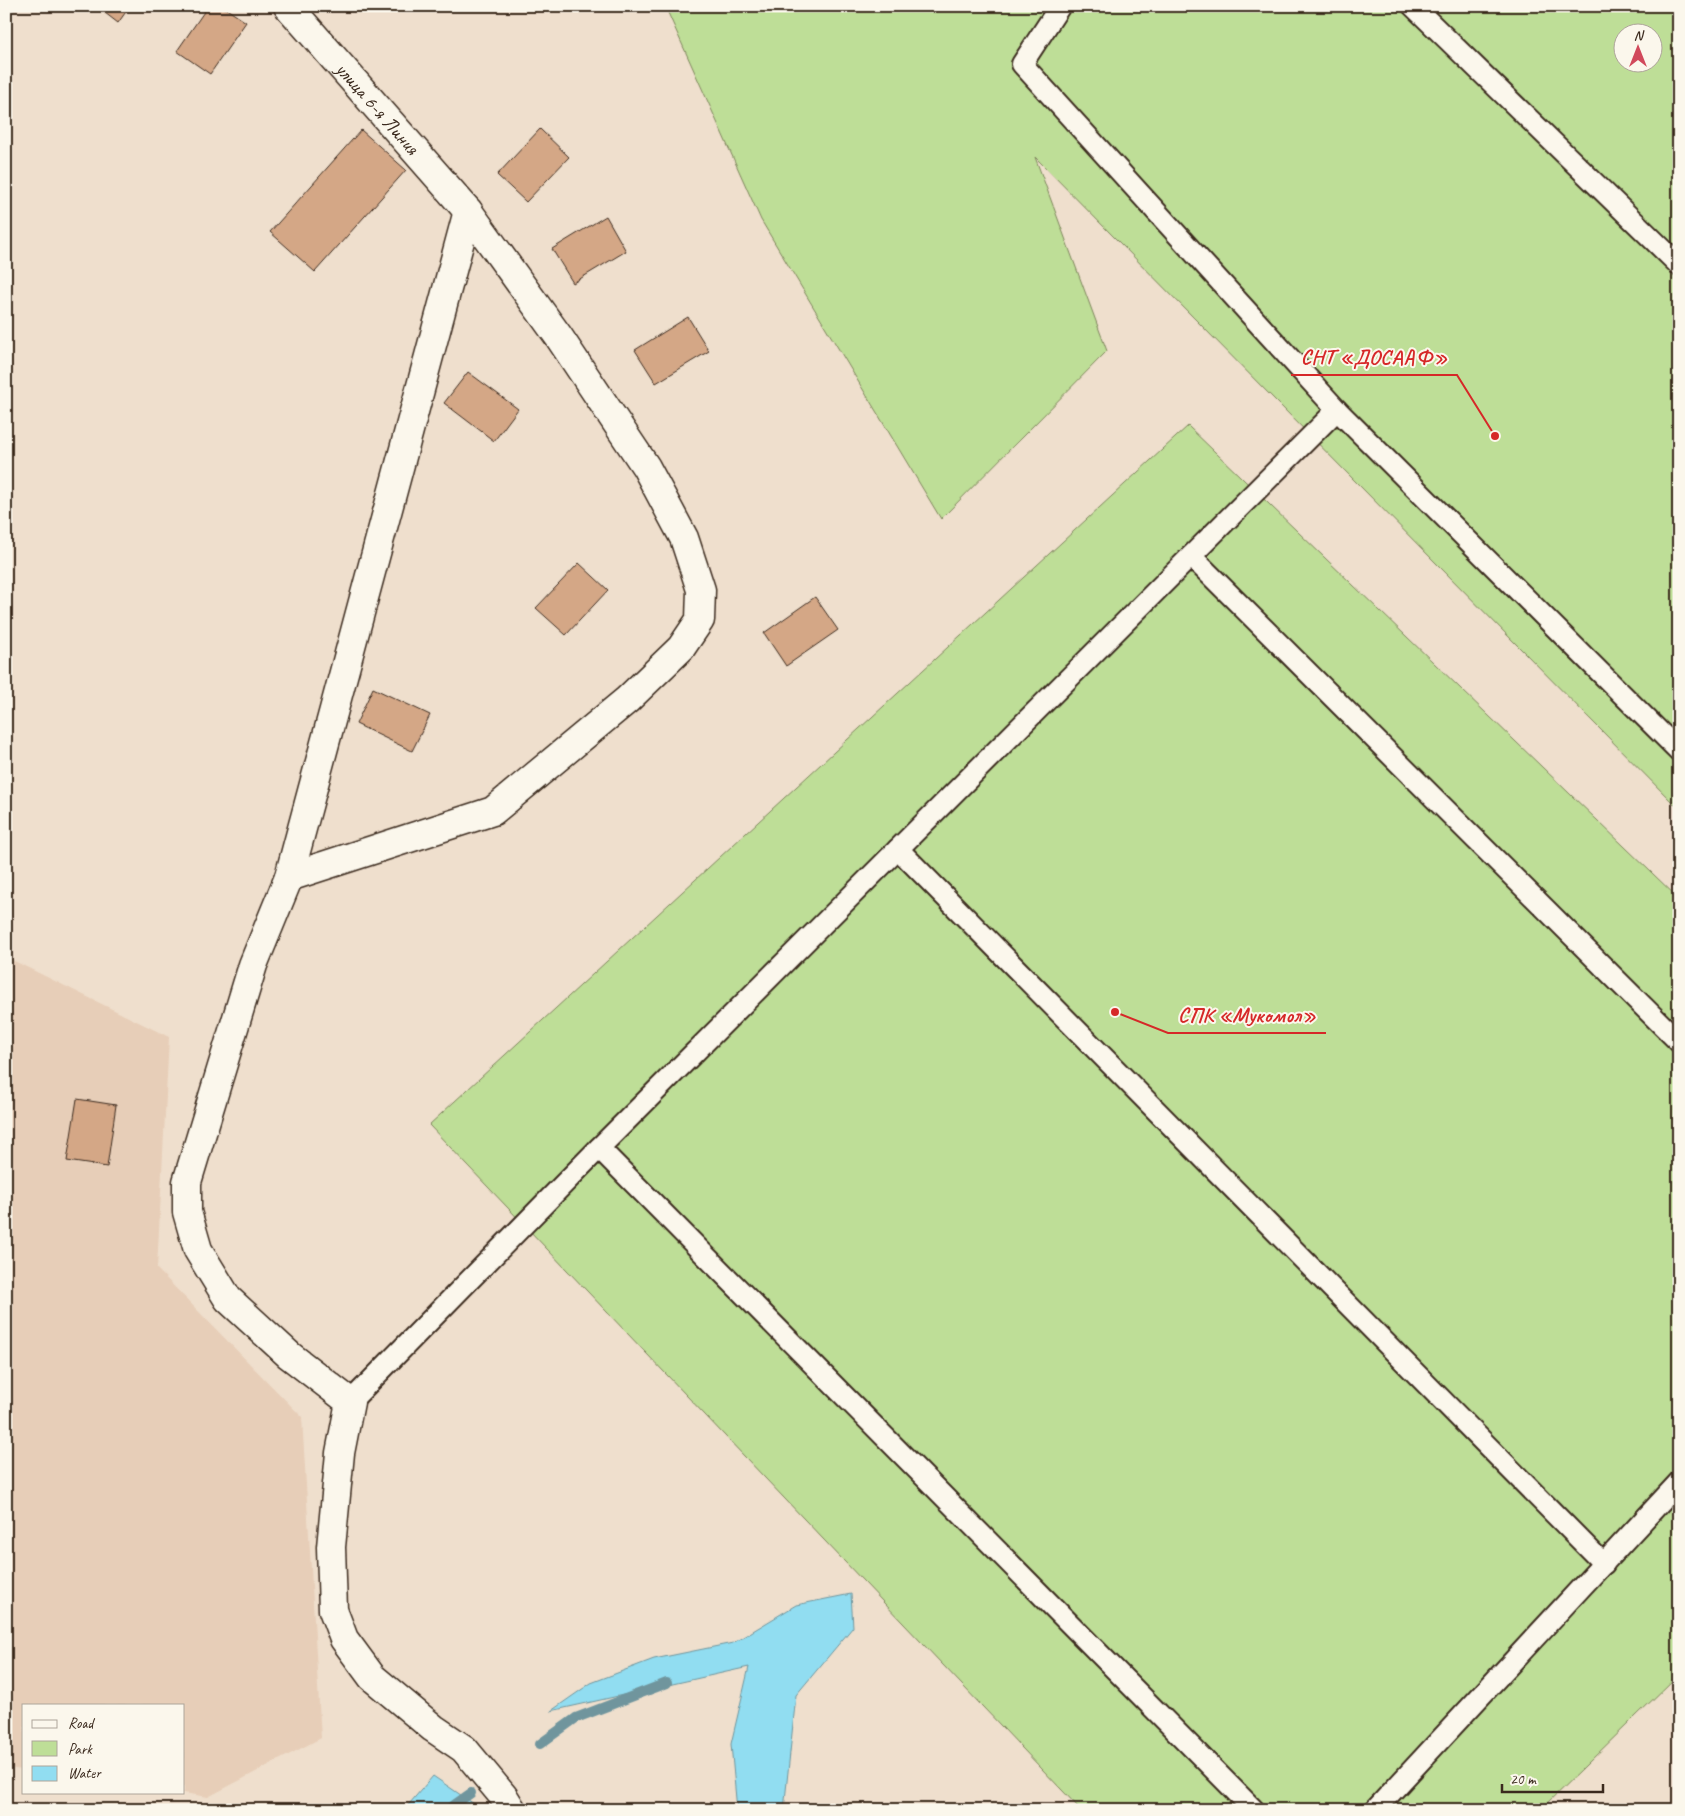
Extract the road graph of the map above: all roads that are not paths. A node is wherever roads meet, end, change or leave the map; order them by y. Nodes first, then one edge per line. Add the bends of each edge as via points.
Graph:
1 (288, 6) edge
2 (1060, 6) edge
3 (1413, 6) edge
4 (468, 211) junction
5 (1679, 265) edge
6 (1337, 410) junction
7 (1191, 556) junction
8 (1679, 751) edge
9 (898, 849) junction
10 (289, 877) junction
11 (1679, 1042) edge
12 (599, 1148) junction
13 (350, 1402) junction
14 (1679, 1482) edge
15 (1604, 1564) junction
16 (512, 1810) edge
17 (1254, 1810) edge
18 (1375, 1810) edge

1 - 4 street, улица 6-я Линия
2 - 6 lane via 1022,64
3 - 5 lane
4 - 10 street
4 - 10 street, улица 6-я Линия via 559,337 646,467 684,538 701,590 700,620 681,648 627,700 494,811
6 - 7 lane
6 - 8 lane
7 - 9 lane
7 - 11 lane
9 - 12 lane
9 - 15 lane
10 - 13 street via 254,964 230,1040 187,1182 187,1212 198,1250 228,1299 289,1355
12 - 13 lane
12 - 17 lane
13 - 16 street via 340,1453 331,1547 333,1610 344,1639 372,1677 433,1728 464,1749
14 - 15 lane
15 - 18 lane

